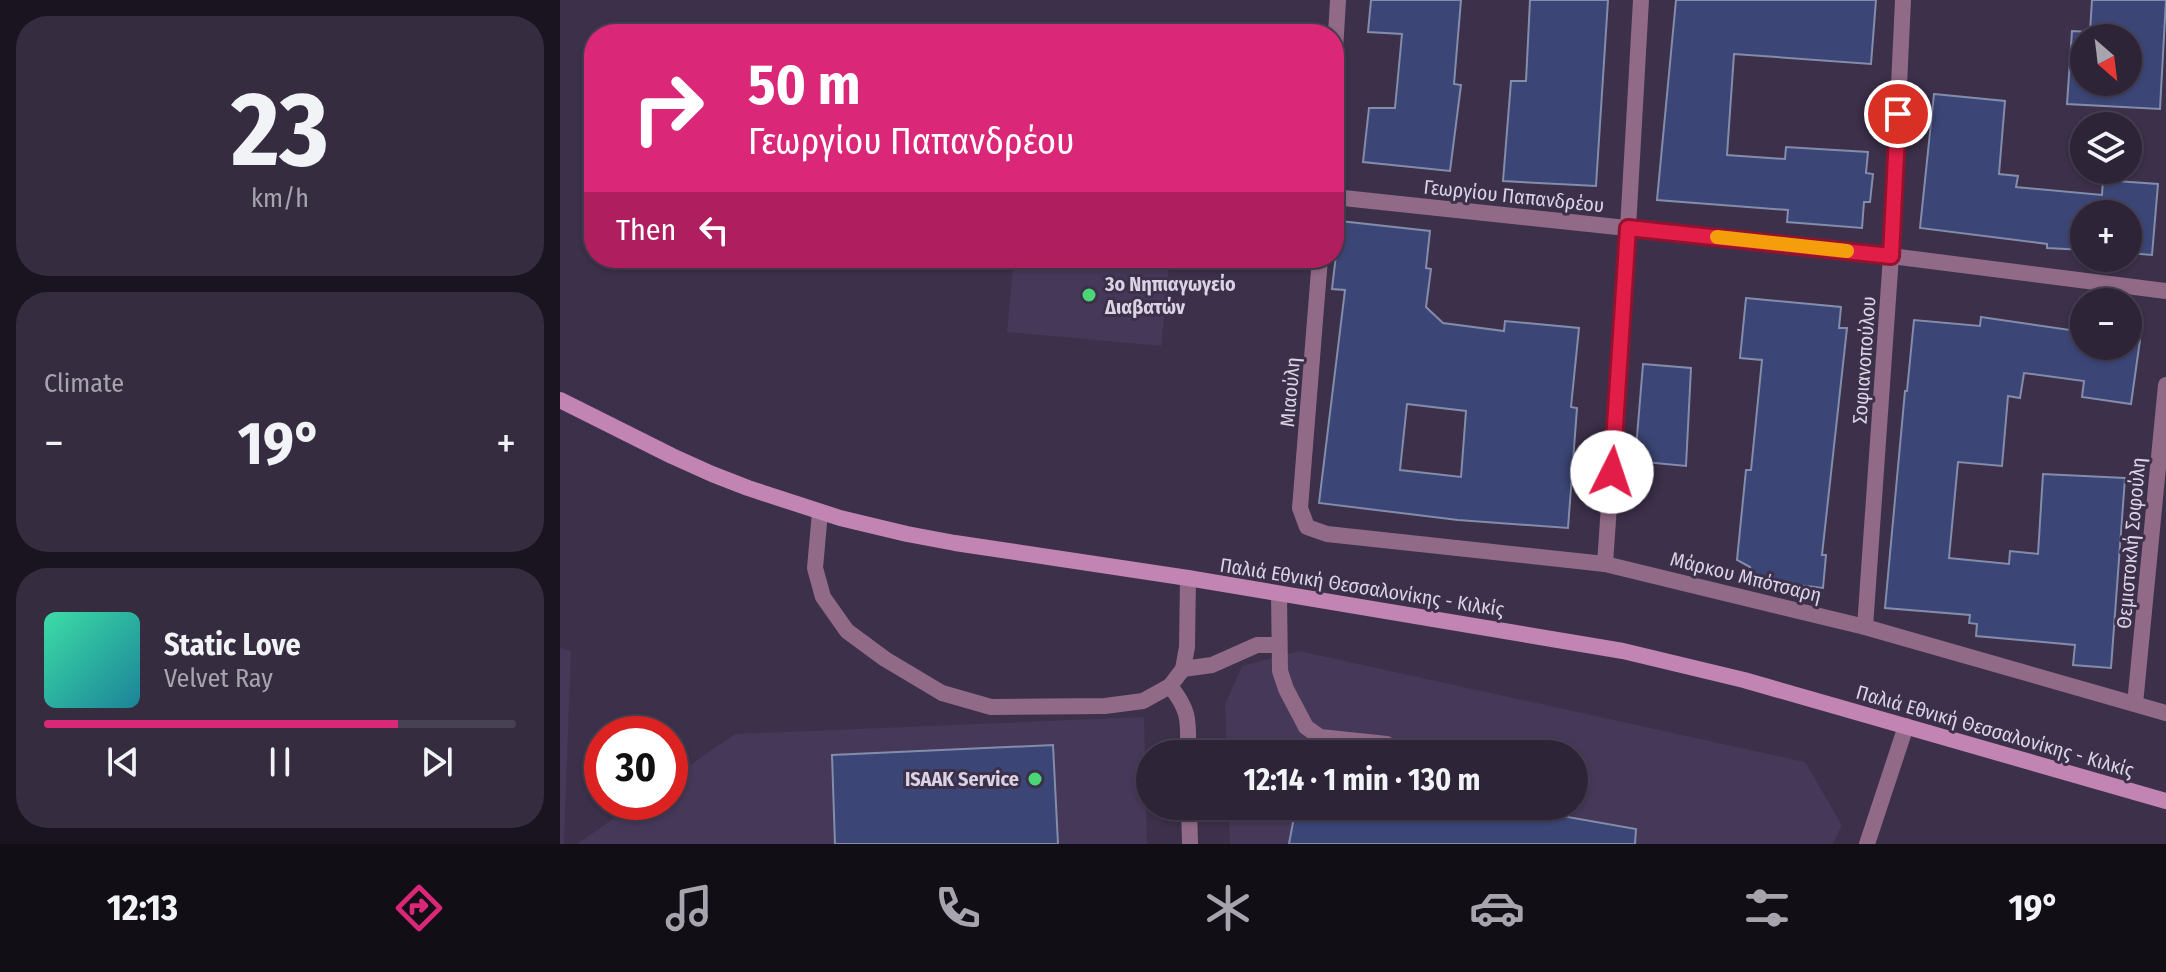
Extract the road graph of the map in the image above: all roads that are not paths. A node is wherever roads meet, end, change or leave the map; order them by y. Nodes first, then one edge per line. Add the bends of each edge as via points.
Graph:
1 (1338, 0) edge
2 (1641, 0) edge
3 (1903, 0) edge
4 (1337, 24) edge
5 (1344, 198) edge
6 (1628, 228) junction
7 (1891, 256) junction
8 (1319, 268) edge
9 (2166, 291) edge
10 (2166, 385) edge
11 (560, 400) edge
12 (820, 512) junction
13 (1307, 527) joint
14 (1605, 564) junction
15 (1188, 578) junction
16 (1279, 594) junction
17 (1865, 627) junction
18 (1279, 645) junction
19 (1183, 669) junction
20 (1170, 686) junction
21 (2135, 704) junction
22 (2166, 713) edge
23 (1906, 726) junction
24 (1188, 740) edge
25 (1349, 740) edge
26 (2166, 801) edge
27 (1189, 820) edge
28 (1190, 844) edge
29 (1867, 844) edge

1 - 4 street
2 - 6 street
3 - 7 street, Σοφιανοπούλου
5 - 6 street, Γεωργίου Παπανδρέου
6 - 7 street, Γεωργίου Παπανδρέου
6 - 14 street
7 - 9 street, Γεωργίου Παπανδρέου
7 - 17 street, Σοφιανοπούλου
8 - 13 street, Μιαούλη via 1300,508
10 - 21 street, Θεμιστοκλή Σοφούλη
11 - 12 main road, Παλιά Εθνική Θεσσαλονίκης - Κιλκίς via 712,474
12 - 15 main road, Παλιά Εθνική Θεσσαλονίκης - Κιλκίς via 907,534
12 - 20 street via 815,568 823,597 847,631 942,693 991,707 1105,706 1143,701
13 - 14 street, Μάρκου Μπότσαρη via 1327,534
14 - 17 street, Μάρκου Μπότσαρη
15 - 16 main road, Παλιά Εθνική Θεσσαλονίκης - Κιλκίς
15 - 19 street
16 - 18 street
16 - 23 main road, Παλιά Εθνική Θεσσαλονίκης - Κιλκίς via 1623,651
17 - 21 street, Μάρκου Μπότσαρη
18 - 19 street via 1257,645 1212,665
18 - 25 street via 1280,671 1306,727 1320,737
19 - 20 street
20 - 24 street via 1183,702
21 - 22 street, Μάρκου Μπότσαρη
23 - 26 main road, Παλιά Εθνική Θεσσαλονίκης - Κιλκίς
23 - 29 street
27 - 28 street

